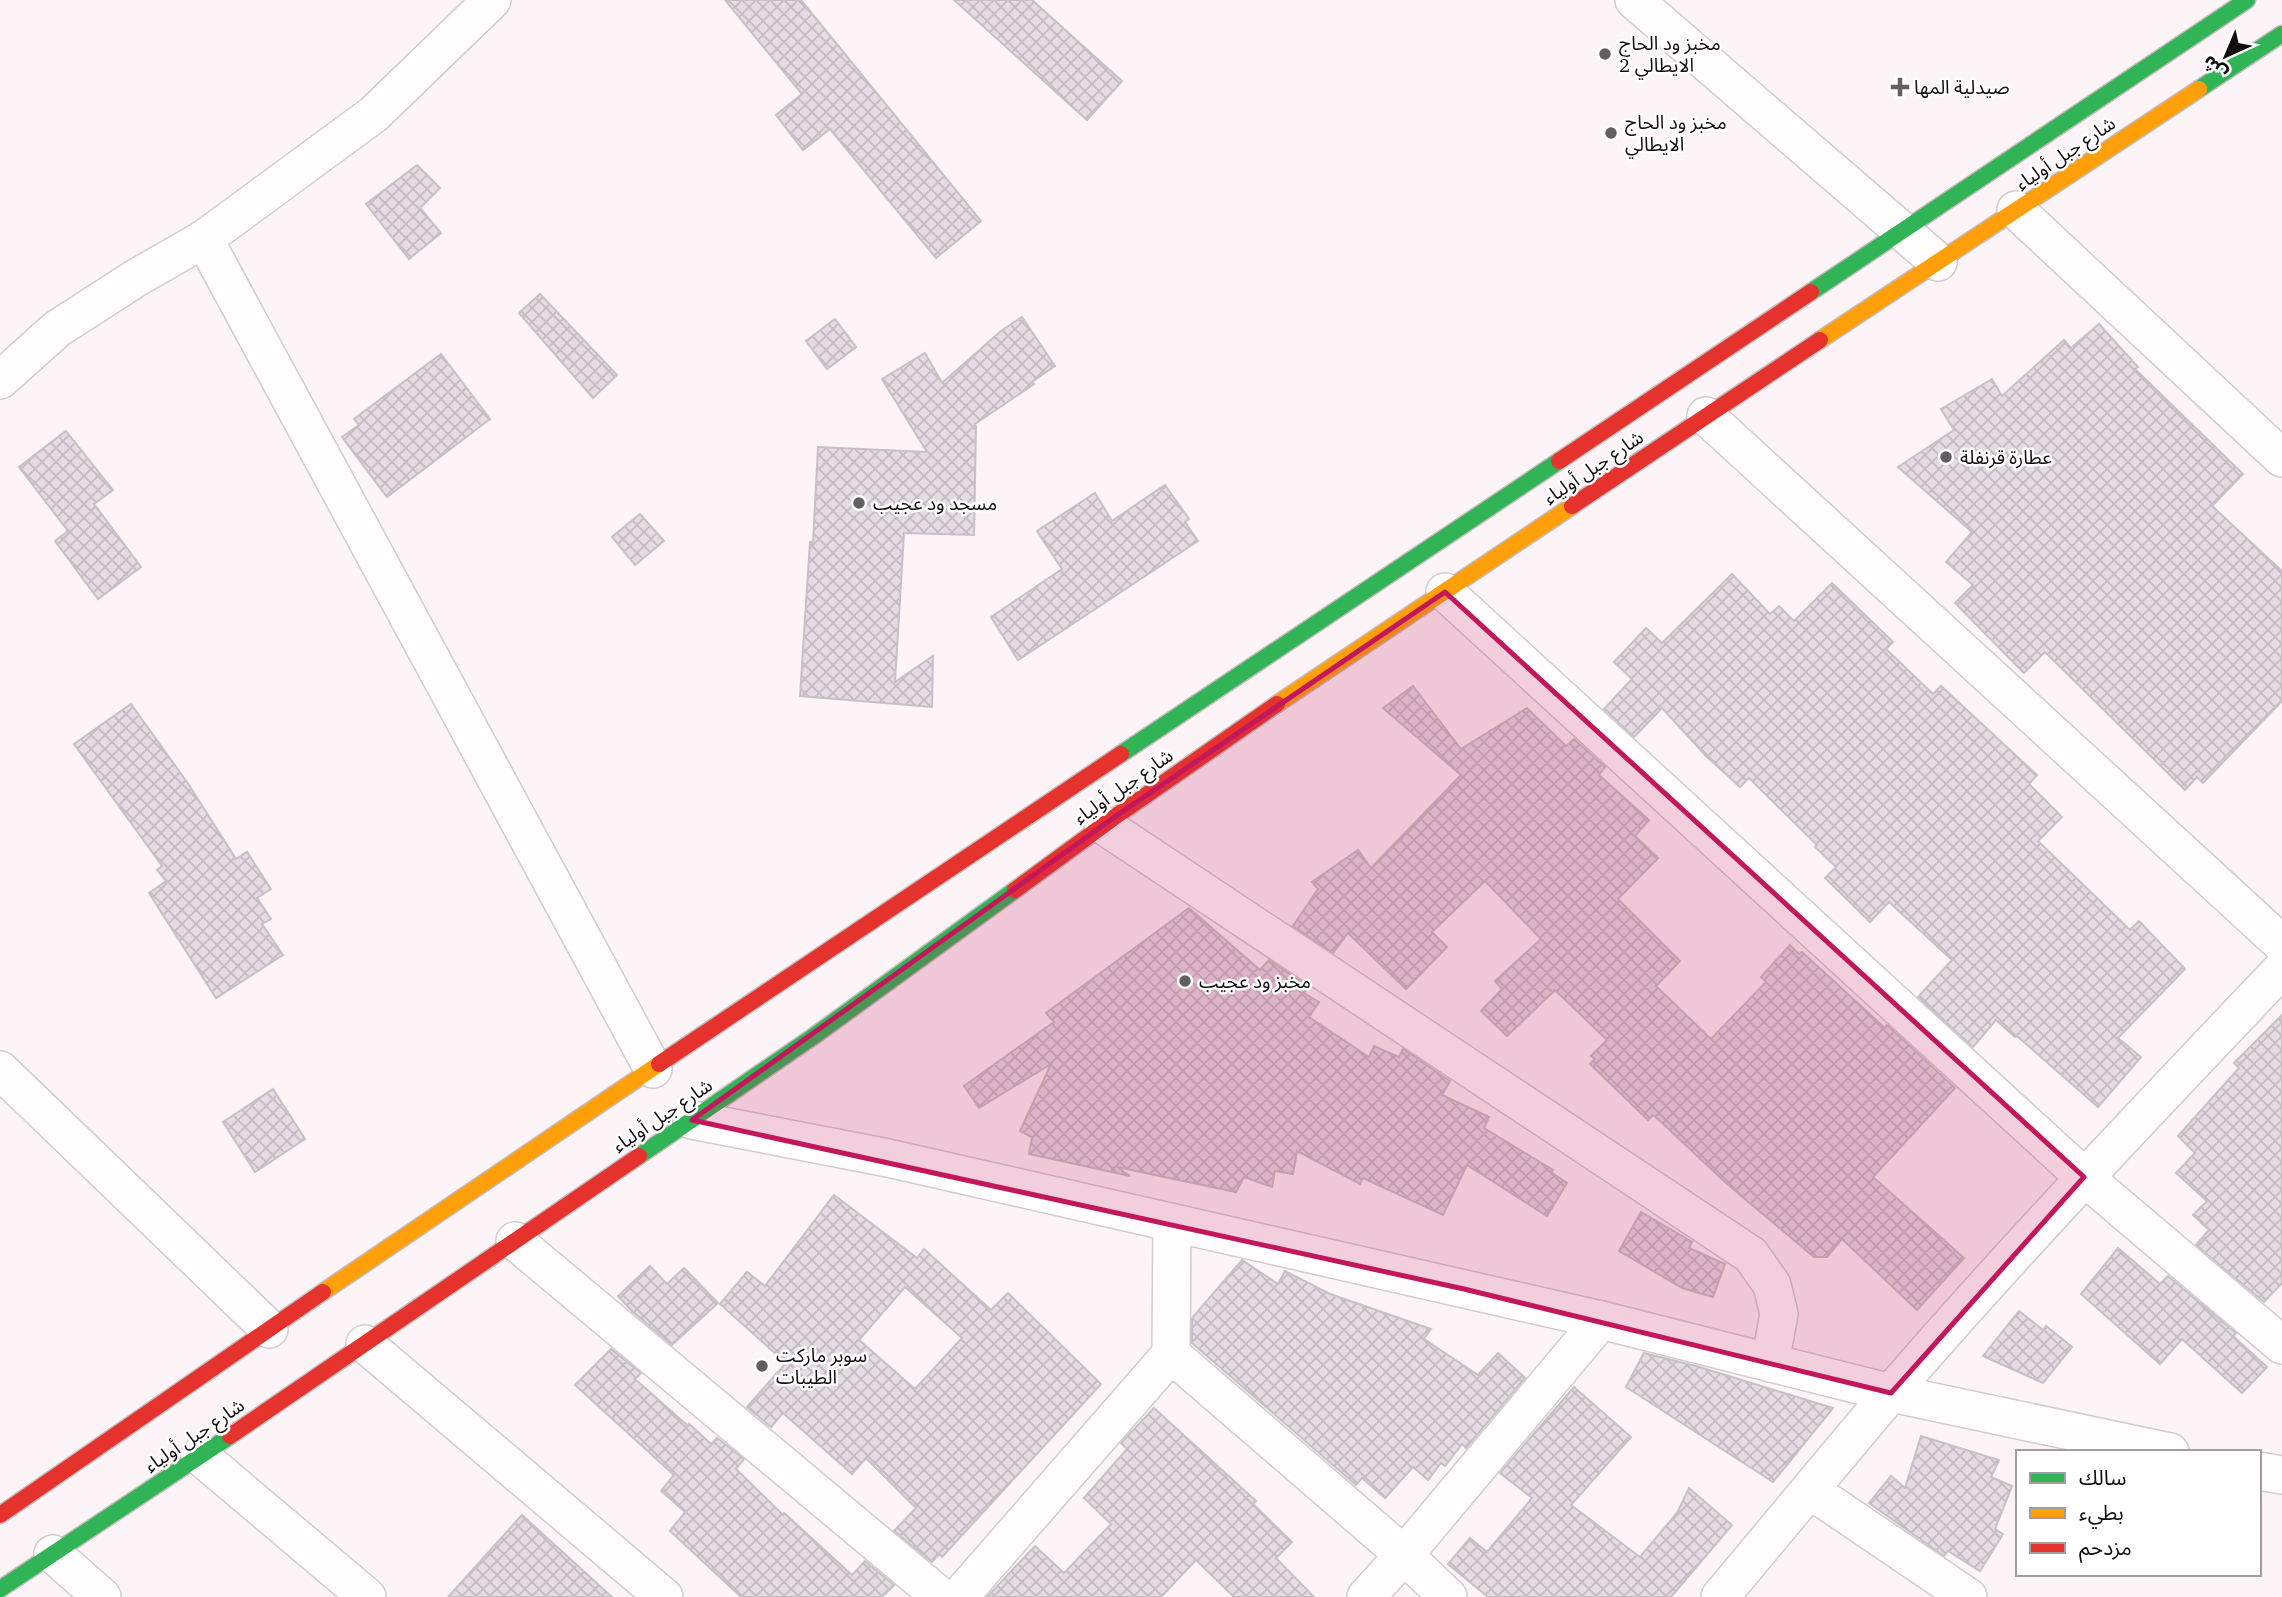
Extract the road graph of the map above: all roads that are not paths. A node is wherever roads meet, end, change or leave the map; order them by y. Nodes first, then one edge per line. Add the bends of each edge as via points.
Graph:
1 (492, 0) edge
2 (1634, 0) edge
3 (2247, 0) edge
4 (2282, 34) edge
5 (2016, 210) junction
6 (1903, 231) junction
7 (204, 239) junction
8 (1938, 262) junction
9 (0, 380) edge
10 (1706, 416) junction
11 (2282, 458) edge
12 (1445, 592) junction
13 (1103, 825) junction
14 (2282, 944) edge
15 (2282, 969) edge
16 (653, 1069) junction
17 (0, 1070) edge
18 (692, 1120) junction
19 (2084, 1177) junction
20 (1172, 1224) junction
21 (515, 1241) junction
22 (1601, 1320) junction
23 (269, 1329) junction
24 (365, 1344) junction
25 (2282, 1345) edge
26 (1171, 1354) junction
27 (1770, 1363) junction
28 (1891, 1393) junction
29 (2161, 1450) edge
30 (200, 1456) junction
31 (2261, 1471) edge
32 (2282, 1475) edge
33 (1810, 1490) junction
34 (0, 1515) edge
35 (53, 1554) junction
36 (1404, 1555) junction
37 (0, 1589) edge
38 (102, 1597) edge
39 (367, 1597) edge
40 (664, 1597) edge
41 (941, 1597) edge
42 (960, 1597) edge
43 (1366, 1597) edge
44 (1448, 1597) edge
45 (1720, 1597) edge
46 (1968, 1597) edge

1 - 7 street via 374,114
2 - 6 street
3 - 6 main road, شارع جبل أولياء
4 - 5 main road, شارع جبل أولياء
5 - 8 main road, شارع جبل أولياء
5 - 11 street
6 - 8 street
6 - 16 main road, شارع جبل أولياء
7 - 9 street via 57,329
7 - 16 street
8 - 10 main road, شارع جبل أولياء
10 - 12 main road, شارع جبل أولياء
10 - 14 street
12 - 13 main road, شارع جبل أولياء
12 - 19 street
13 - 18 main road, شارع جبل أولياء
13 - 27 street via 1751,1255 1772,1285 1779,1314
15 - 19 street
16 - 23 main road, شارع جبل أولياء
17 - 23 street
18 - 20 street via 888,1158
18 - 21 main road, شارع جبل أولياء
19 - 25 street
19 - 28 street
20 - 22 street
20 - 26 street
21 - 24 main road, شارع جبل أولياء
21 - 41 street
22 - 27 street
22 - 36 street
23 - 34 main road, شارع جبل أولياء
24 - 30 main road, شارع جبل أولياء
24 - 40 street
26 - 36 street
26 - 42 street
27 - 28 street
28 - 29 street
28 - 33 street
30 - 35 main road, شارع جبل أولياء
30 - 39 street
31 - 32 street
33 - 45 street
33 - 46 street
35 - 37 main road, شارع جبل أولياء
35 - 38 street
36 - 43 street
36 - 44 street

